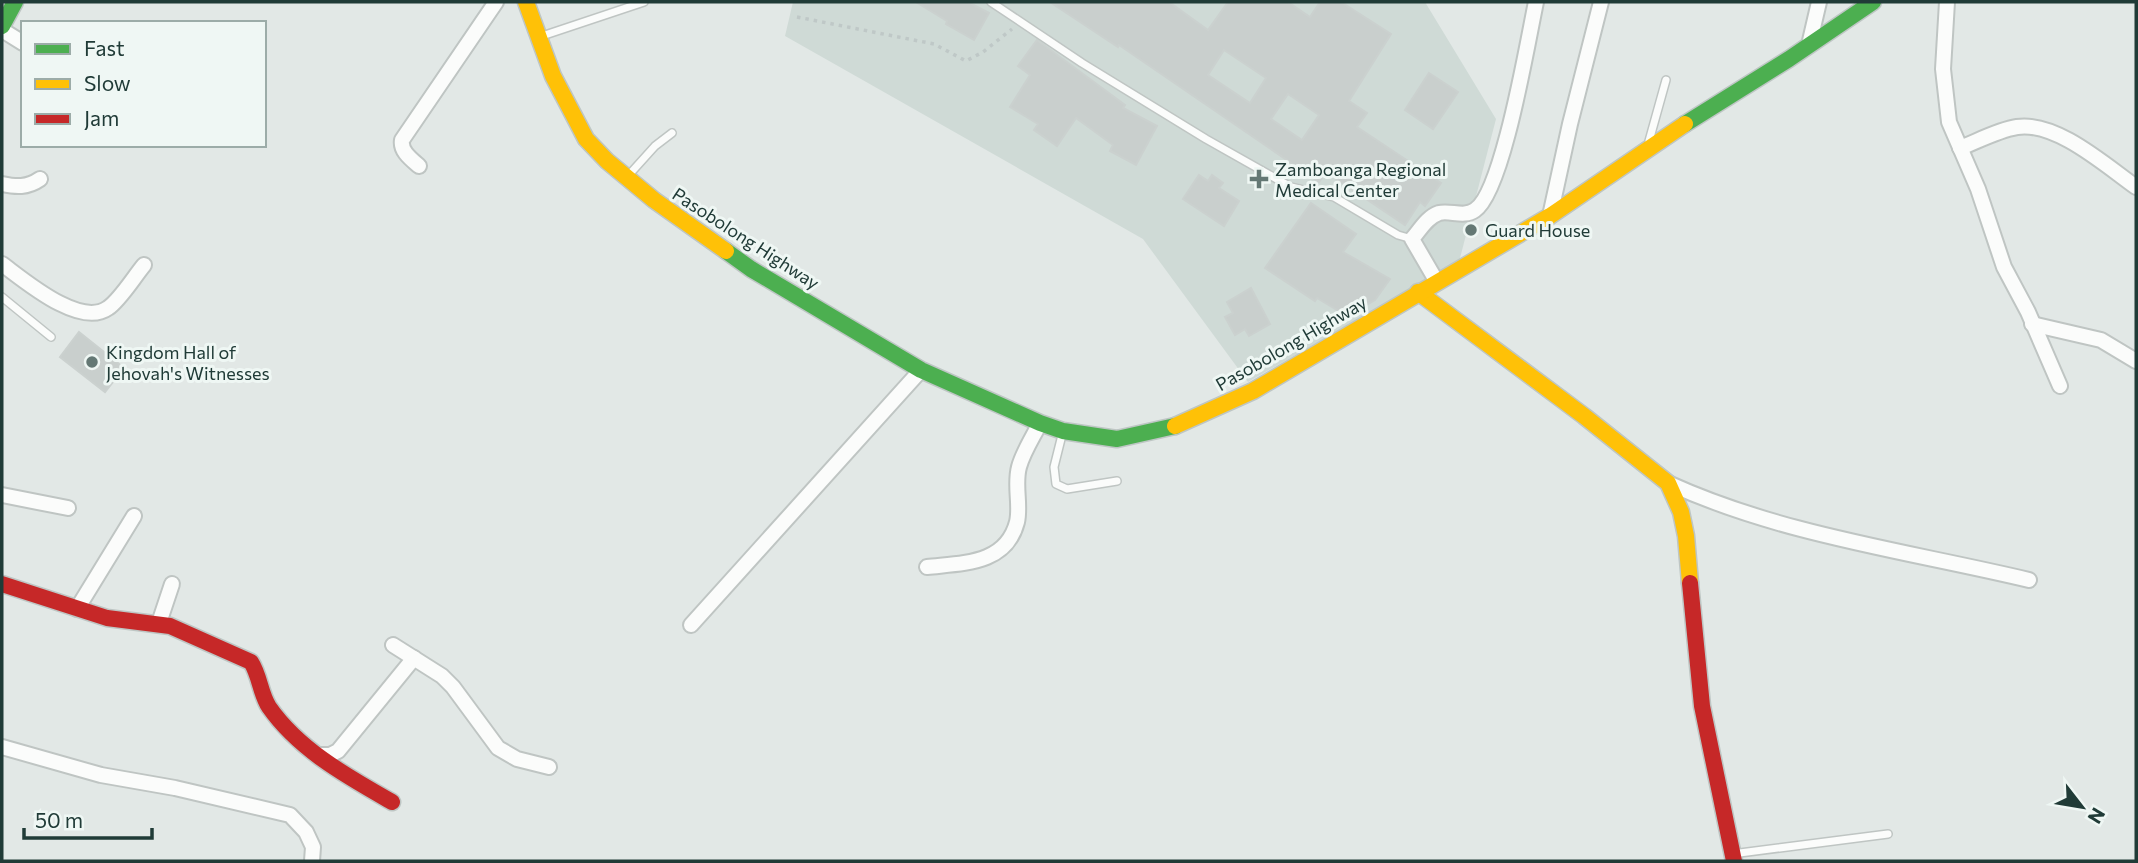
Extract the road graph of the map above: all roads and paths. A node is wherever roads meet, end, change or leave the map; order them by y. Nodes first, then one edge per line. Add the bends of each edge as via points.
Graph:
1 (15, 2) edge
2 (496, 2) edge
3 (526, 2) edge
4 (644, 2) edge
5 (990, 2) edge
6 (1536, 2) edge
7 (1601, 2) edge
8 (1819, 2) edge
9 (1873, 2) edge
10 (1947, 2) edge
11 (797, 17) dead end
12 (1020, 22) junction
13 (2, 28) edge
14 (538, 37) junction
15 (21, 42) edge
16 (1809, 45) junction
17 (1666, 80) dead end
18 (672, 133) dead end
19 (1647, 148) junction
20 (1961, 148) junction
21 (419, 166) dead end
22 (626, 178) junction
23 (40, 179) dead end
24 (2, 184) edge
25 (2136, 187) edge
26 (1550, 216) junction
27 (1412, 239) junction
28 (2, 264) edge
29 (144, 265) dead end
30 (1437, 282) junction
31 (1418, 292) junction
32 (2, 298) edge
33 (2032, 324) junction
34 (51, 337) dead end
35 (2136, 361) edge
36 (921, 370) junction
37 (2060, 386) dead end
38 (1040, 423) junction
39 (1063, 431) junction
40 (1117, 481) dead end
41 (1668, 483) junction
42 (2, 495) edge
43 (68, 508) dead end
44 (134, 516) dead end
45 (927, 567) dead end
46 (2029, 580) dead end
47 (2, 584) edge
48 (172, 584) dead end
49 (77, 609) junction
50 (159, 623) junction
51 (691, 625) dead end
52 (393, 645) dead end
53 (414, 658) junction
54 (2, 747) edge
55 (318, 755) junction
56 (549, 767) dead end
57 (392, 802) dead end
58 (1888, 834) dead end
59 (1733, 857) edge
60 (312, 861) edge

1 - 13 main road
2 - 21 street via 402,140 405,153
3 - 14 main road, Pasobolong Highway
4 - 14 lane
5 - 12 lane
6 - 27 street via 1501,162 1487,193 1476,210 1431,217
7 - 26 street
8 - 16 street
9 - 16 main road, Pasobolong Highway
10 - 20 street via 1943,69 1950,122
11 - 12 path via 934,44 966,61
12 - 27 lane via 1281,181 1334,197
13 - 15 street
14 - 22 main road, Pasobolong Highway via 567,107 586,139
16 - 19 main road, Pasobolong Highway
17 - 19 lane
18 - 22 lane
19 - 26 main road, Pasobolong Highway
20 - 25 street via 2031,125 2060,136
20 - 33 street via 2004,267
22 - 36 main road, Pasobolong Highway via 751,268
23 - 24 street via 31,186
26 - 30 main road, Pasobolong Highway
27 - 30 street
28 - 29 street via 81,313 108,309
30 - 31 main road, Pasobolong Highway
31 - 39 main road, Pasobolong Highway via 1253,391 1173,427 1117,439
31 - 41 main road
32 - 34 lane
33 - 35 street via 2101,340
33 - 37 street
36 - 38 main road, Pasobolong Highway
36 - 51 street
38 - 39 main road, Pasobolong Highway
38 - 45 street via 1018,468 1017,522 1008,541 996,554 980,561
39 - 40 lane via 1054,467 1056,484 1067,489
41 - 46 street via 1767,522
41 - 59 main road via 1682,512 1702,706
42 - 43 street
44 - 49 street
47 - 49 main road
48 - 50 street
49 - 50 main road via 107,618
50 - 55 main road via 251,662 271,709
52 - 53 street
53 - 55 street via 348,741 330,755
53 - 56 street via 453,687 498,748 517,759
54 - 60 street via 101,775 290,815 306,832 313,847
55 - 57 main road
58 - 59 lane

